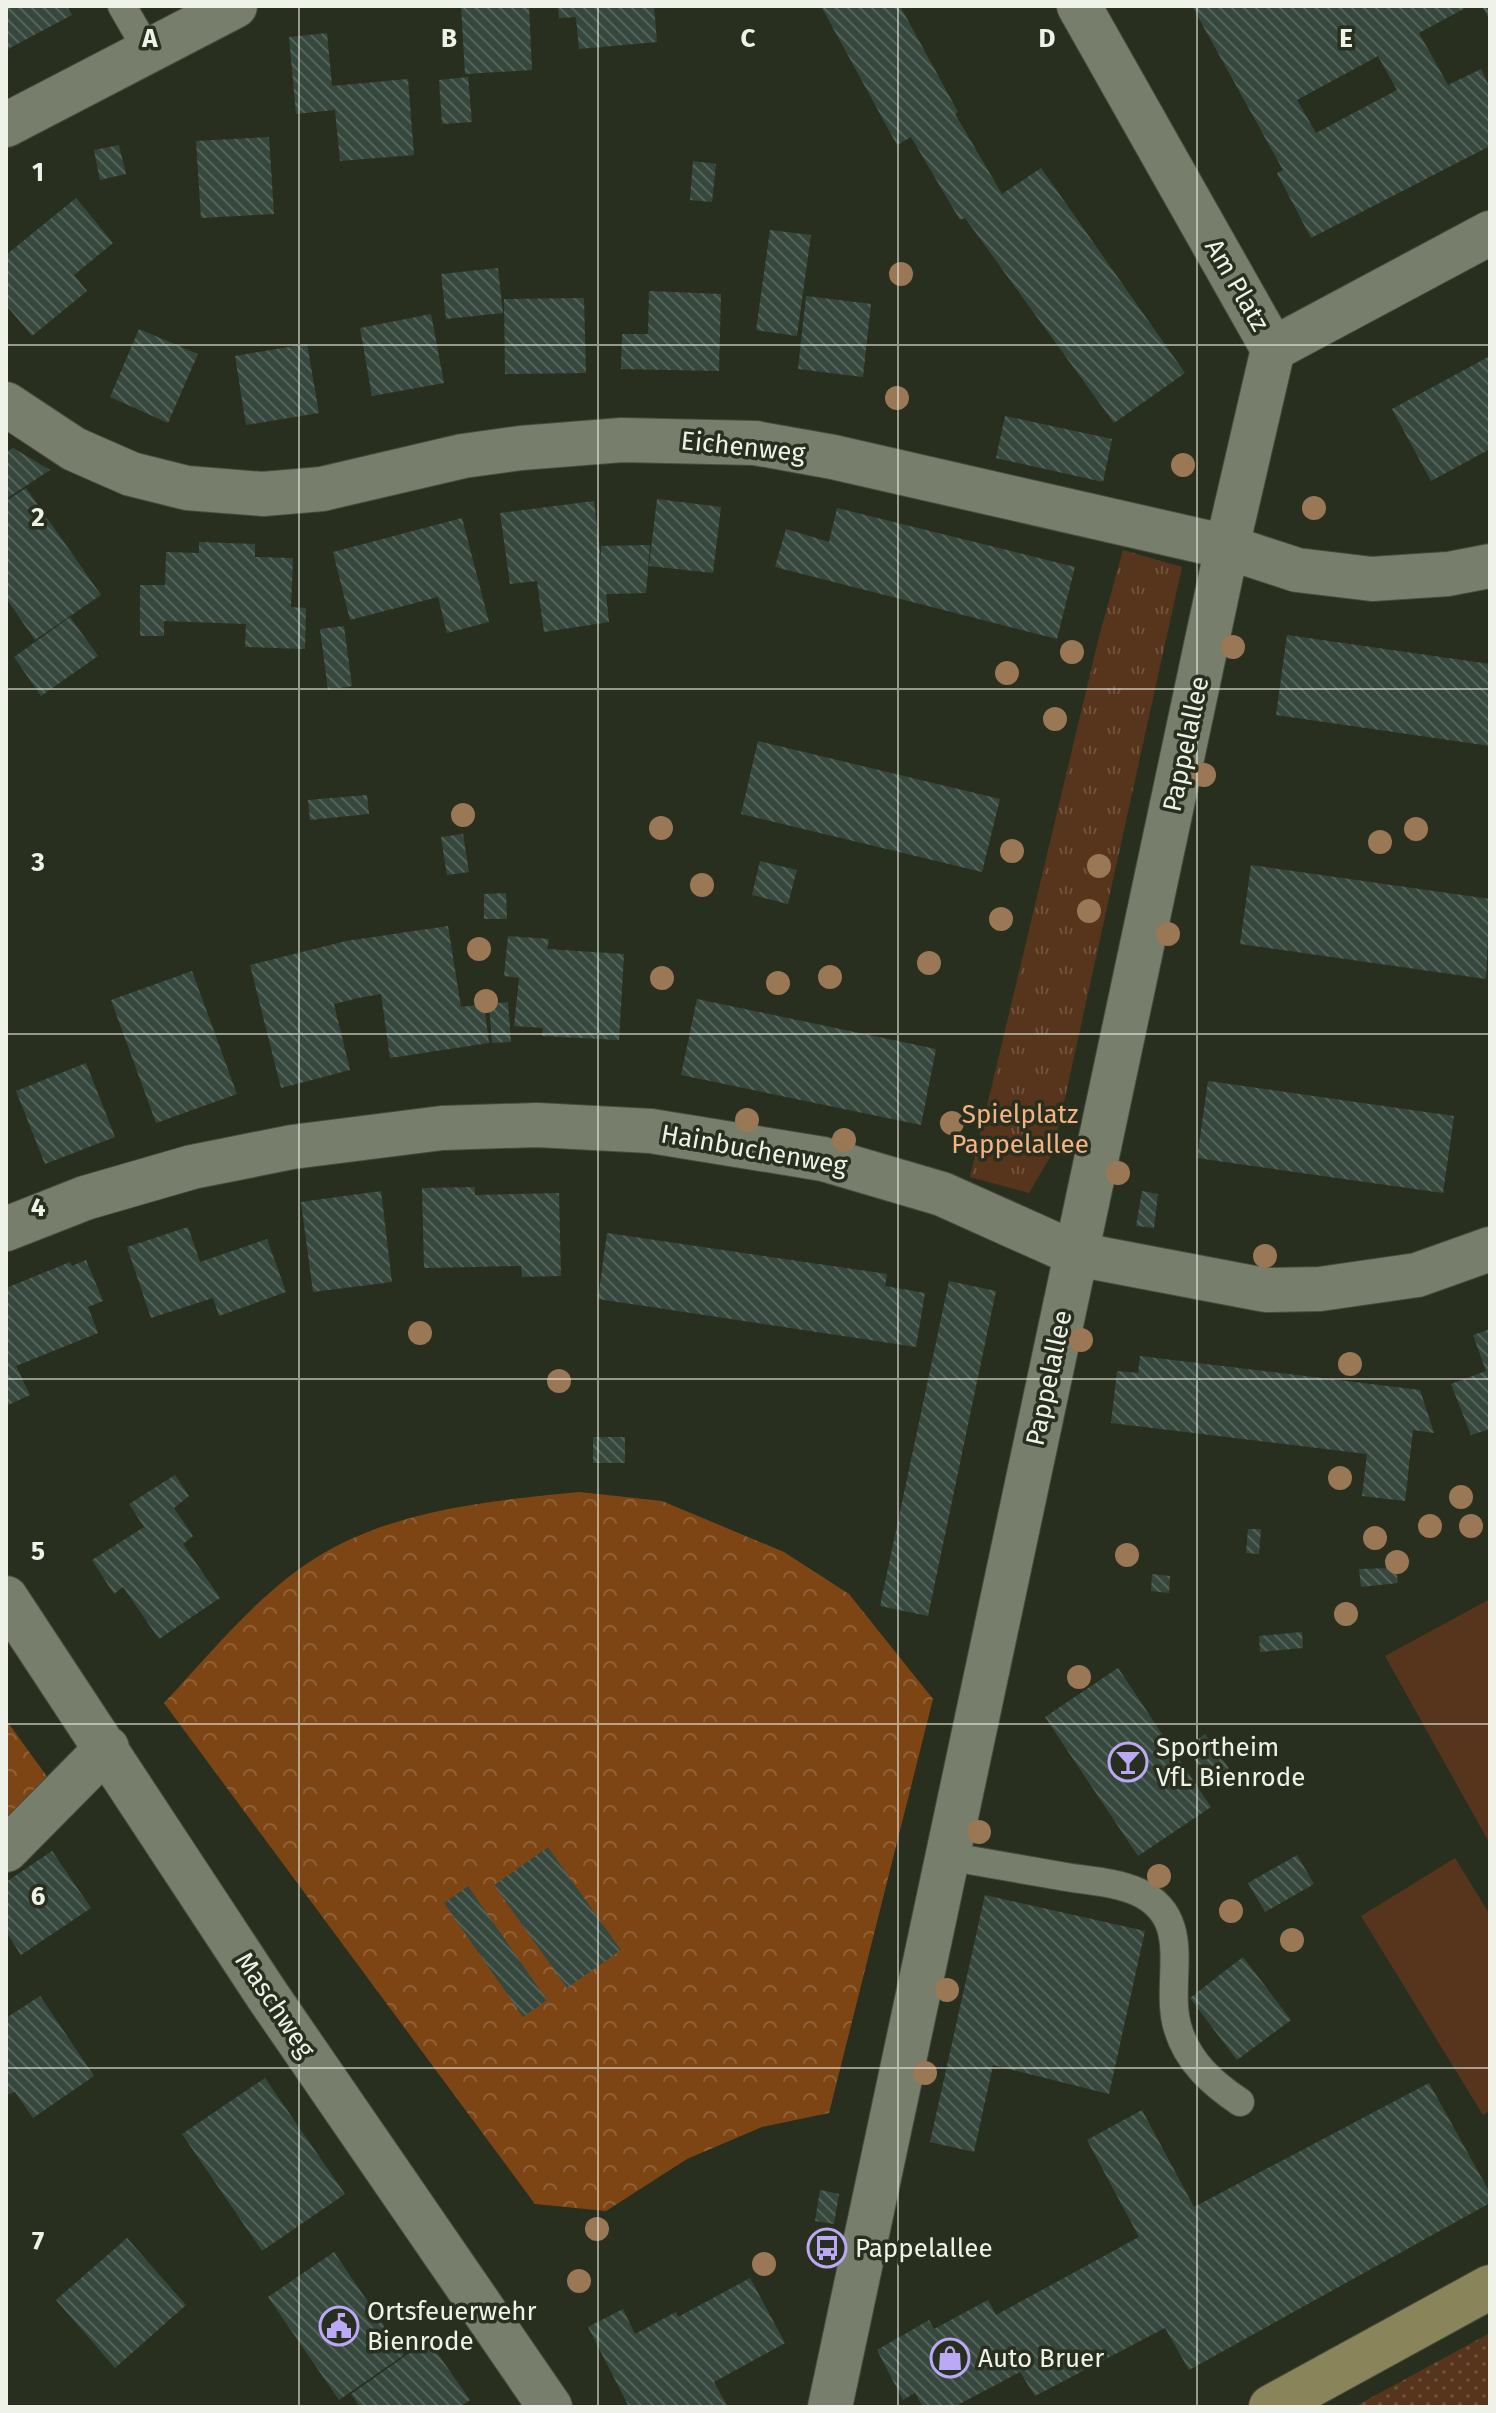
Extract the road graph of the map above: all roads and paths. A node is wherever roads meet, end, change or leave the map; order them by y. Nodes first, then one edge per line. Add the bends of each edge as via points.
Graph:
1 (122, 6) edge
2 (235, 6) edge
3 (1079, 6) edge
4 (148, 51) junction
5 (6, 125) edge
6 (1490, 233) edge
7 (1273, 349) junction
8 (6, 404) edge
9 (1227, 547) junction
10 (1490, 566) edge
11 (6, 1229) edge
12 (1490, 1249) edge
13 (1076, 1254) junction
14 (6, 1598) edge
15 (107, 1748) junction
16 (6, 1850) edge
17 (946, 1856) junction
18 (1240, 2102) dead end
19 (1490, 2287) edge
20 (550, 2407) edge
21 (830, 2407) edge
22 (1271, 2407) edge

1 - 4 lane
2 - 4 street
3 - 7 street, Am Platz
4 - 5 street
6 - 7 street, Am Platz
7 - 9 street, Pappelallee
8 - 9 street, Eichenweg via 74,449 131,474 187,488 263,494 322,489 521,448 622,440 755,443
9 - 10 street, Eichenweg via 1297,570 1372,579
9 - 13 street, Pappelallee
11 - 13 street, Hainbuchenweg via 85,1198 192,1167 292,1147 442,1128 537,1125 651,1131 823,1159 942,1194
12 - 13 street, Hainbuchenweg via 1417,1275 1320,1289 1265,1290
13 - 17 street, Pappelallee
14 - 15 street, Maschweg
15 - 16 street
15 - 20 street, Maschweg via 267,1995
17 - 18 lane via 1119,1886 1151,1900 1174,1931 1173,2007 1178,2031 1199,2069
17 - 21 street, Pappelallee
19 - 22 street

